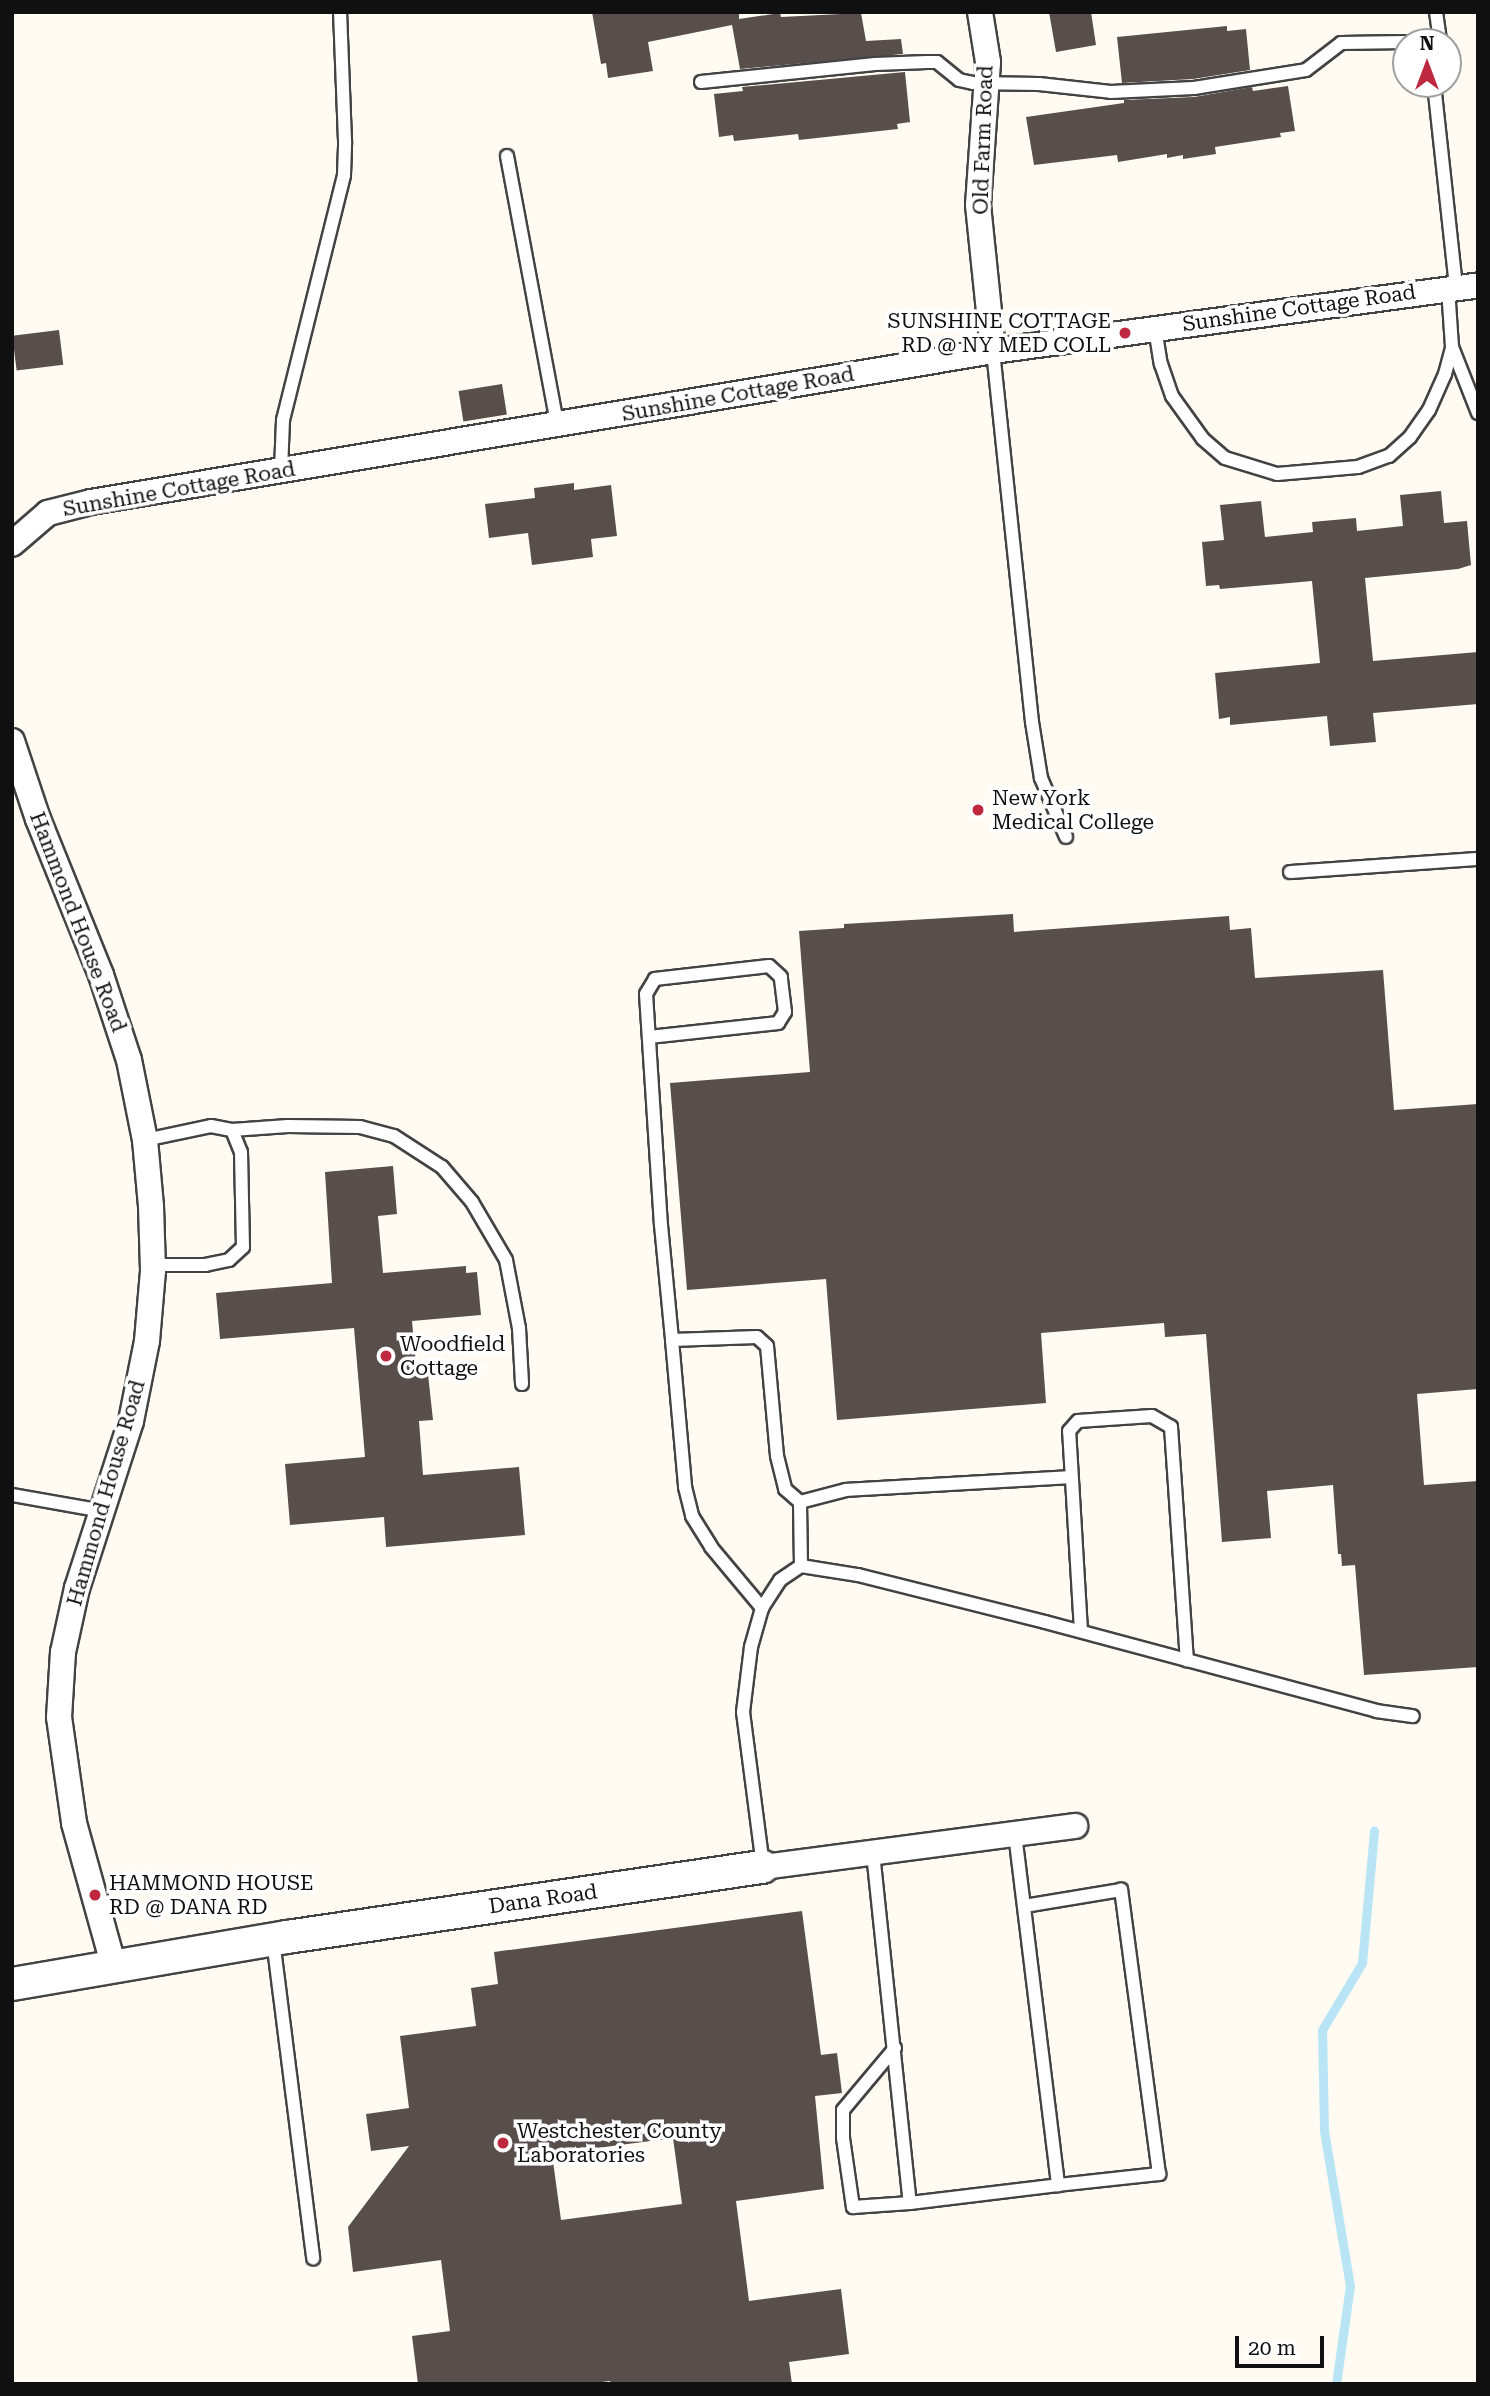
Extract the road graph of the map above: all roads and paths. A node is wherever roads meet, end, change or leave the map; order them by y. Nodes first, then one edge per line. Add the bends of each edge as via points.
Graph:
1 (340, 12) edge
2 (980, 12) edge
3 (1392, 42) edge
4 (701, 82) dead end
5 (987, 82) junction
6 (1436, 98) edge
7 (507, 156) dead end
8 (1461, 287) edge
9 (1155, 328) junction
10 (1452, 347) junction
11 (993, 351) junction
12 (1478, 413) edge
13 (557, 424) junction
14 (281, 470) junction
15 (12, 544) edge
16 (12, 741) edge
17 (1066, 837) dead end
18 (1478, 859) edge
19 (1290, 872) dead end
20 (649, 1037) junction
21 (232, 1130) junction
22 (145, 1140) junction
23 (153, 1265) junction
24 (672, 1340) junction
25 (522, 1384) dead end
26 (1072, 1477) junction
27 (12, 1495) edge
28 (800, 1502) junction
29 (103, 1511) junction
30 (801, 1566) junction
31 (762, 1608) junction
32 (1080, 1631) junction
33 (1187, 1660) junction
34 (1413, 1716) dead end
35 (1075, 1826) dead end
36 (1015, 1834) junction
37 (873, 1853) junction
38 (763, 1867) junction
39 (1024, 1906) junction
40 (273, 1940) junction
41 (114, 1967) junction
42 (12, 1984) edge
43 (895, 2048) junction
44 (1058, 2185) junction
45 (910, 2203) junction
46 (313, 2258) dead end

1 - 14 lane via 344,175 283,420
2 - 5 street, Old Farm Road
3 - 5 lane via 1341,43 1306,70 1194,88 1111,92
4 - 5 lane via 927,62 937,62 962,81
5 - 11 street, Old Farm Road via 978,205
6 - 8 lane
7 - 13 lane
8 - 9 street, Sunshine Cottage Road
8 - 10 lane
9 - 10 lane via 1172,396 1203,439 1225,458 1278,474 1358,467 1389,456 1429,410
9 - 11 street, Sunshine Cottage Road
10 - 12 lane
11 - 13 street, Sunshine Cottage Road
11 - 17 lane via 1032,722 1041,778
13 - 14 street, Sunshine Cottage Road
14 - 15 street, Sunshine Cottage Road via 48,513
16 - 22 street, Hammond House Road via 101,975 121,1036
18 - 19 lane
20 - 20 lane via 646,994 655,979 769,967 781,977 785,1012 778,1023
20 - 24 lane
21 - 22 lane via 211,1126
21 - 23 lane via 241,1152 243,1247 229,1259 206,1265
21 - 25 lane via 360,1127 394,1136 442,1167 472,1202 506,1260 519,1328
22 - 23 street, Hammond House Road
23 - 29 street, Hammond House Road via 147,1341 131,1422
24 - 28 lane via 757,1337 767,1346 777,1456 785,1489
24 - 31 lane via 685,1487 692,1516 711,1547
26 - 28 lane via 846,1489
26 - 32 lane
26 - 33 lane via 1069,1431 1077,1421 1152,1416 1171,1427
27 - 29 lane
28 - 30 lane
29 - 41 street, Hammond House Road via 68,1627 59,1717 74,1823
30 - 31 lane via 780,1580
30 - 32 lane
31 - 38 lane via 751,1647 743,1712
32 - 33 lane
33 - 34 lane via 1376,1711
35 - 36 street, Dana Road
36 - 37 street, Dana Road
36 - 39 lane
37 - 38 street, Dana Road
37 - 43 lane
38 - 40 street, Dana Road
39 - 44 lane
39 - 44 lane via 1121,1890 1159,2175
40 - 41 street, Dana Road
40 - 46 lane
41 - 42 street, Dana Road
43 - 45 lane
43 - 45 lane via 843,2110 843,2138 853,2207
44 - 45 lane

